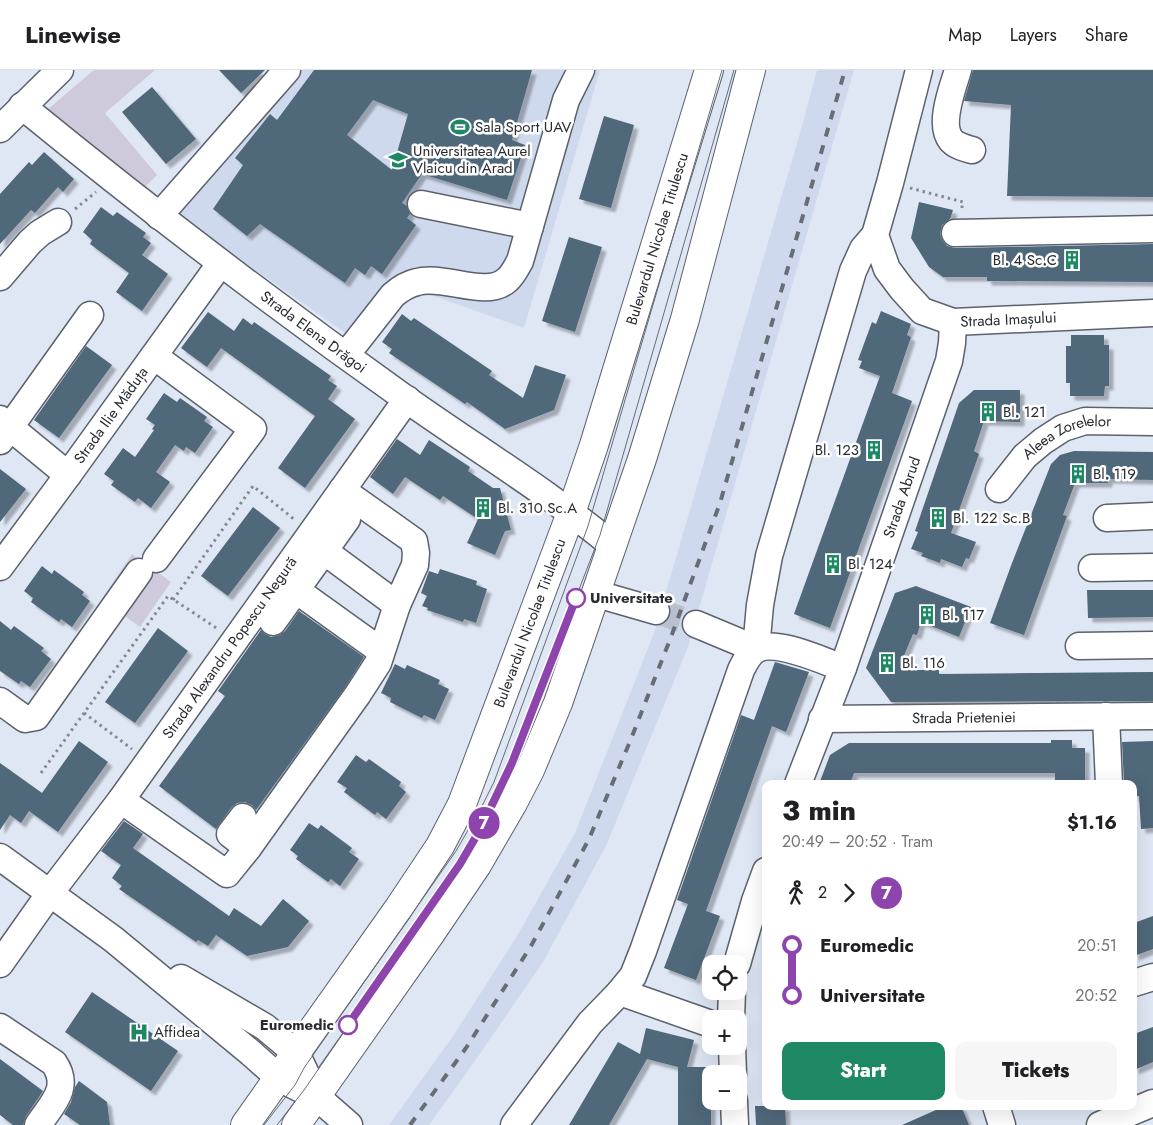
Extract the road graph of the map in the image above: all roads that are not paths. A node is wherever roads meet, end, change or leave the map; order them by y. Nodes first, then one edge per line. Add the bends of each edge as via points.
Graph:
1 (60, 70) edge
2 (287, 70) edge
3 (580, 70) edge
4 (709, 70) edge
5 (751, 70) edge
6 (919, 70) edge
7 (958, 70) edge
8 (22, 106) junction
9 (0, 129) edge
10 (972, 150) dead end
11 (421, 204) dead end
12 (159, 216) junction
13 (58, 222) road end
14 (530, 226) junction
15 (1153, 229) edge
16 (955, 233) road end
17 (875, 235) junction
18 (220, 264) junction
19 (0, 278) edge
20 (1153, 313) edge
21 (90, 315) dead end
22 (953, 322) junction
23 (346, 355) junction
24 (154, 356) junction
25 (407, 400) junction
26 (1153, 422) edge
27 (3, 430) edge
28 (68, 475) junction
29 (999, 489) dead end
30 (342, 490) junction
31 (571, 513) junction
32 (1153, 516) edge
33 (1107, 518) dead end
34 (318, 542) junction
35 (612, 545) junction
36 (0, 567) edge
37 (1153, 567) edge
38 (1092, 568) dead end
39 (296, 590) junction
40 (597, 594) junction
41 (397, 605) junction
42 (656, 611) tunnel mouth
43 (273, 622) dead end
44 (696, 624) tunnel mouth
45 (1153, 645) edge
46 (1079, 646) dead end
47 (756, 649) junction
48 (382, 651) junction
49 (843, 668) junction
50 (0, 701) edge
51 (1106, 716) junction
52 (1153, 716) edge
53 (822, 719) junction
54 (799, 780) edge
55 (1109, 780) edge
56 (121, 800) junction
57 (243, 817) dead end
58 (248, 848) junction
59 (0, 857) edge
60 (50, 893) junction
61 (761, 903) edge
62 (113, 939) junction
63 (741, 955) edge
64 (0, 964) edge
65 (1153, 977) edge
66 (1137, 983) edge
67 (620, 992) junction
68 (702, 1021) edge
69 (0, 1027) edge
70 (296, 1053) junction
71 (279, 1078) junction
72 (317, 1097) junction
73 (1153, 1103) edge
74 (734, 1110) edge
75 (997, 1110) edge
76 (1109, 1123) edge
77 (38, 1125) edge
78 (245, 1125) edge
79 (296, 1125) edge
80 (349, 1125) edge
81 (514, 1125) edge
82 (735, 1125) edge
83 (1002, 1125) edge

1 - 8 street
2 - 12 street
3 - 14 street via 566,100
4 - 31 main road, Bulevardul Nicolae Titulescu
5 - 35 main road via 685,319
6 - 17 street
7 - 10 street via 946,117 946,131 959,146
8 - 9 street
8 - 12 street, Strada Elena Drăgoi
11 - 14 street
12 - 18 street, Strada Elena Drăgoi
13 - 19 street via 40,232
14 - 23 street via 520,261 505,282 481,287 434,280 417,281 393,295
15 - 16 street
17 - 22 street, Strada Imașului via 887,269 902,289 922,310
17 - 47 street via 863,249 853,271 769,556
18 - 23 street, Strada Elena Drăgoi
18 - 24 street, Strada Ilie Măduța
20 - 22 street, Strada Imașului
21 - 27 street
22 - 49 street, Strada Abrud via 949,361
23 - 25 street, Strada Elena Drăgoi
24 - 28 street, Strada Ilie Măduța
24 - 50 street via 253,429 36,717 25,719
25 - 30 street, Strada Alexandru Popescu Negură
25 - 31 street, Strada Elena Drăgoi
26 - 29 street, Aleea Zorelelor via 1085,421 1063,428 1025,456
27 - 28 street
28 - 36 street, Strada Ilie Măduța
30 - 34 street, Strada Alexandru Popescu Negură
30 - 41 street via 414,541 415,565
31 - 35 street, Strada Elena Drăgoi
31 - 70 main road, Bulevardul Nicolae Titulescu via 462,804 440,846
32 - 33 street
34 - 39 street
34 - 41 street
34 - 56 street, Strada Alexandru Popescu Negură via 234,641
35 - 40 main road
37 - 38 street
39 - 43 street
39 - 48 street
40 - 42 street
40 - 72 main road via 558,703 514,804 478,865
41 - 48 street
44 - 47 street
45 - 46 street
47 - 49 street via 775,646
47 - 67 street via 741,670 643,951 632,976
48 - 58 street via 358,694
49 - 53 street, Strada Abrud
51 - 52 street, Strada Prieteniei
51 - 53 street, Strada Prieteniei
51 - 55 street
53 - 54 street, Strada Abrud
56 - 58 street via 227,874
56 - 60 street, Strada Alexandru Popescu Negură
57 - 58 street via 230,834
59 - 60 street
60 - 62 street
60 - 64 street, Strada Alexandru Popescu Negură
61 - 63 street
62 - 70 street via 265,1027
62 - 71 street
65 - 66 street
67 - 68 street
67 - 81 street via 590,1023
69 - 77 street via 54,1063 58,1069 61,1090
70 - 71 main road, Bulevardul Nicolae Titulescu
70 - 72 street
71 - 72 street
71 - 78 main road, Bulevardul Nicolae Titulescu
72 - 79 main road
72 - 80 street
73 - 76 street
74 - 82 street
75 - 83 street

